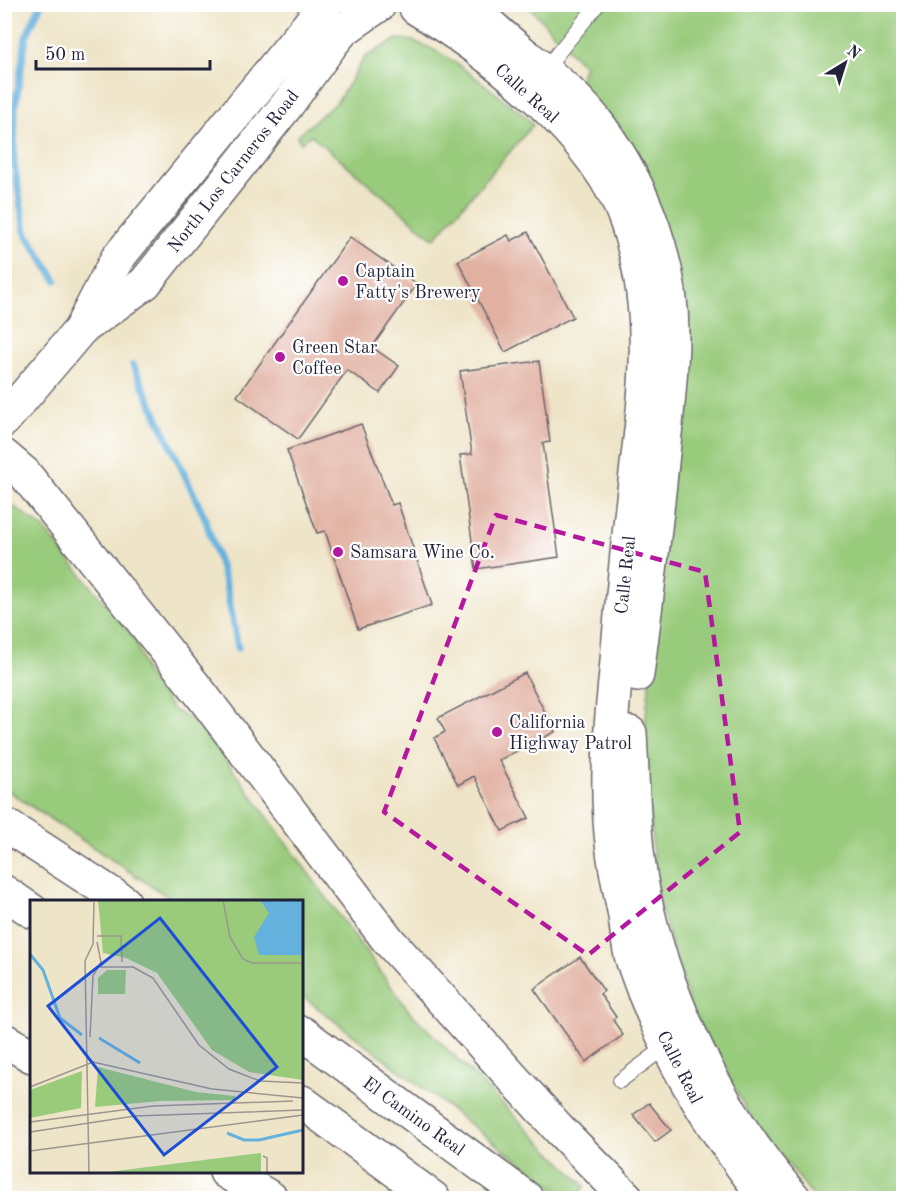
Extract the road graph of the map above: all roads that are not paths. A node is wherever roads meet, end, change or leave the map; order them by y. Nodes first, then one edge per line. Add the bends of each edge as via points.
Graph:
1 (326, 4) edge
2 (469, 4) edge
3 (598, 4) edge
4 (378, 5) edge
5 (419, 6) edge
6 (543, 70) junction
7 (80, 330) junction
8 (4, 420) edge
9 (4, 456) edge
10 (4, 824) edge
11 (4, 892) edge
12 (121, 900) edge
13 (30, 909) edge
14 (303, 1034) edge
15 (4, 1040) edge
16 (668, 1045) junction
17 (30, 1055) edge
18 (620, 1081) dead end
19 (303, 1103) edge
20 (228, 1173) edge
21 (272, 1198) edge
22 (433, 1198) edge
23 (526, 1198) edge
24 (627, 1198) edge
25 (766, 1198) edge
26 (794, 1198) edge

1 - 7 main road, North Los Carneros Road via 117,259
2 - 6 main road, Calle Real
3 - 6 lane
4 - 5 main road, North Los Carneros Road via 397,10
4 - 7 main road, North Los Carneros Road via 343,30 145,283
5 - 16 main road, Calle Real via 531,93 581,143 602,172 629,231 648,332 647,375 618,644 610,799 613,849 632,959
6 - 26 main road, Calle Real via 601,127 622,159 649,217 665,274 672,335 669,381 656,524 630,729 643,889 657,949 707,1070 746,1133
7 - 8 main road, North Los Carneros Road
9 - 24 main road via 24,473 201,694 388,940
10 - 12 main road
11 - 13 main road
14 - 23 main road, El Camino Real
15 - 17 main road
16 - 18 lane
16 - 25 main road, Calle Real via 686,1085
19 - 22 main road
20 - 21 main road

